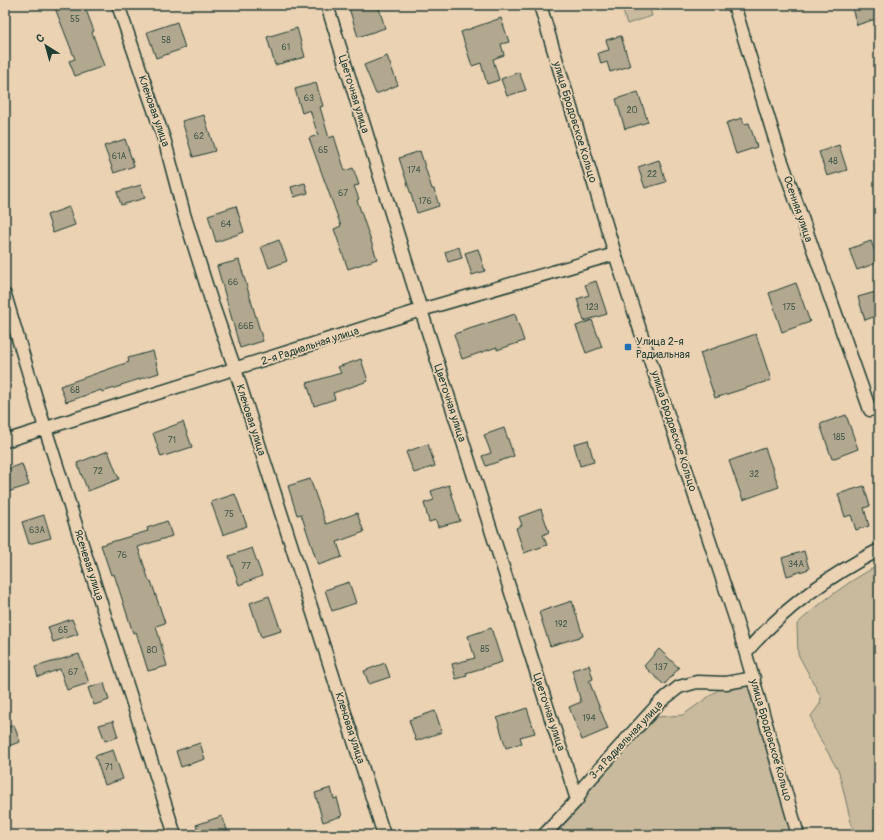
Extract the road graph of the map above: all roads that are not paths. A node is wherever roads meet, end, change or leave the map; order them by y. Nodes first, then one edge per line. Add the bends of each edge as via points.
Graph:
1 (118, 5) edge
2 (327, 5) edge
3 (540, 5) edge
4 (734, 5) edge
5 (615, 254) junction
6 (5, 295) edge
7 (421, 310) junction
8 (235, 369) junction
9 (870, 410) dead end
10 (45, 428) junction
11 (5, 440) edge
12 (879, 550) edge
13 (746, 652) junction
14 (754, 678) junction
15 (577, 800) junction
16 (175, 835) edge
17 (384, 835) edge
18 (544, 835) edge
19 (798, 835) edge

1 - 8 street, Кленовая улица via 165,142 188,228
2 - 7 street, Цветочная улица
3 - 5 street, улица Бродовское Кольцо
4 - 9 street, Осенняя улица via 780,156
5 - 7 street, 2-я Радиальная улица
5 - 13 street, улица Бродовское Кольцо
6 - 10 street, Ясеневая улица
7 - 8 street, 2-я Радиальная улица
7 - 15 street, Цветочная улица
8 - 10 street, 2-я Радиальная улица
8 - 17 street, Кленовая улица
10 - 11 street, 2-я Радиальная улица
10 - 16 street, Ясеневая улица
12 - 13 street via 839,573 804,598 759,637
13 - 14 street, улица Бродовское Кольцо
14 - 15 street, 3-я Радиальная улица via 726,683 698,682 679,687 660,702 584,786
14 - 19 street, улица Бродовское Кольцо
15 - 18 street, 3-я Радиальная улица

